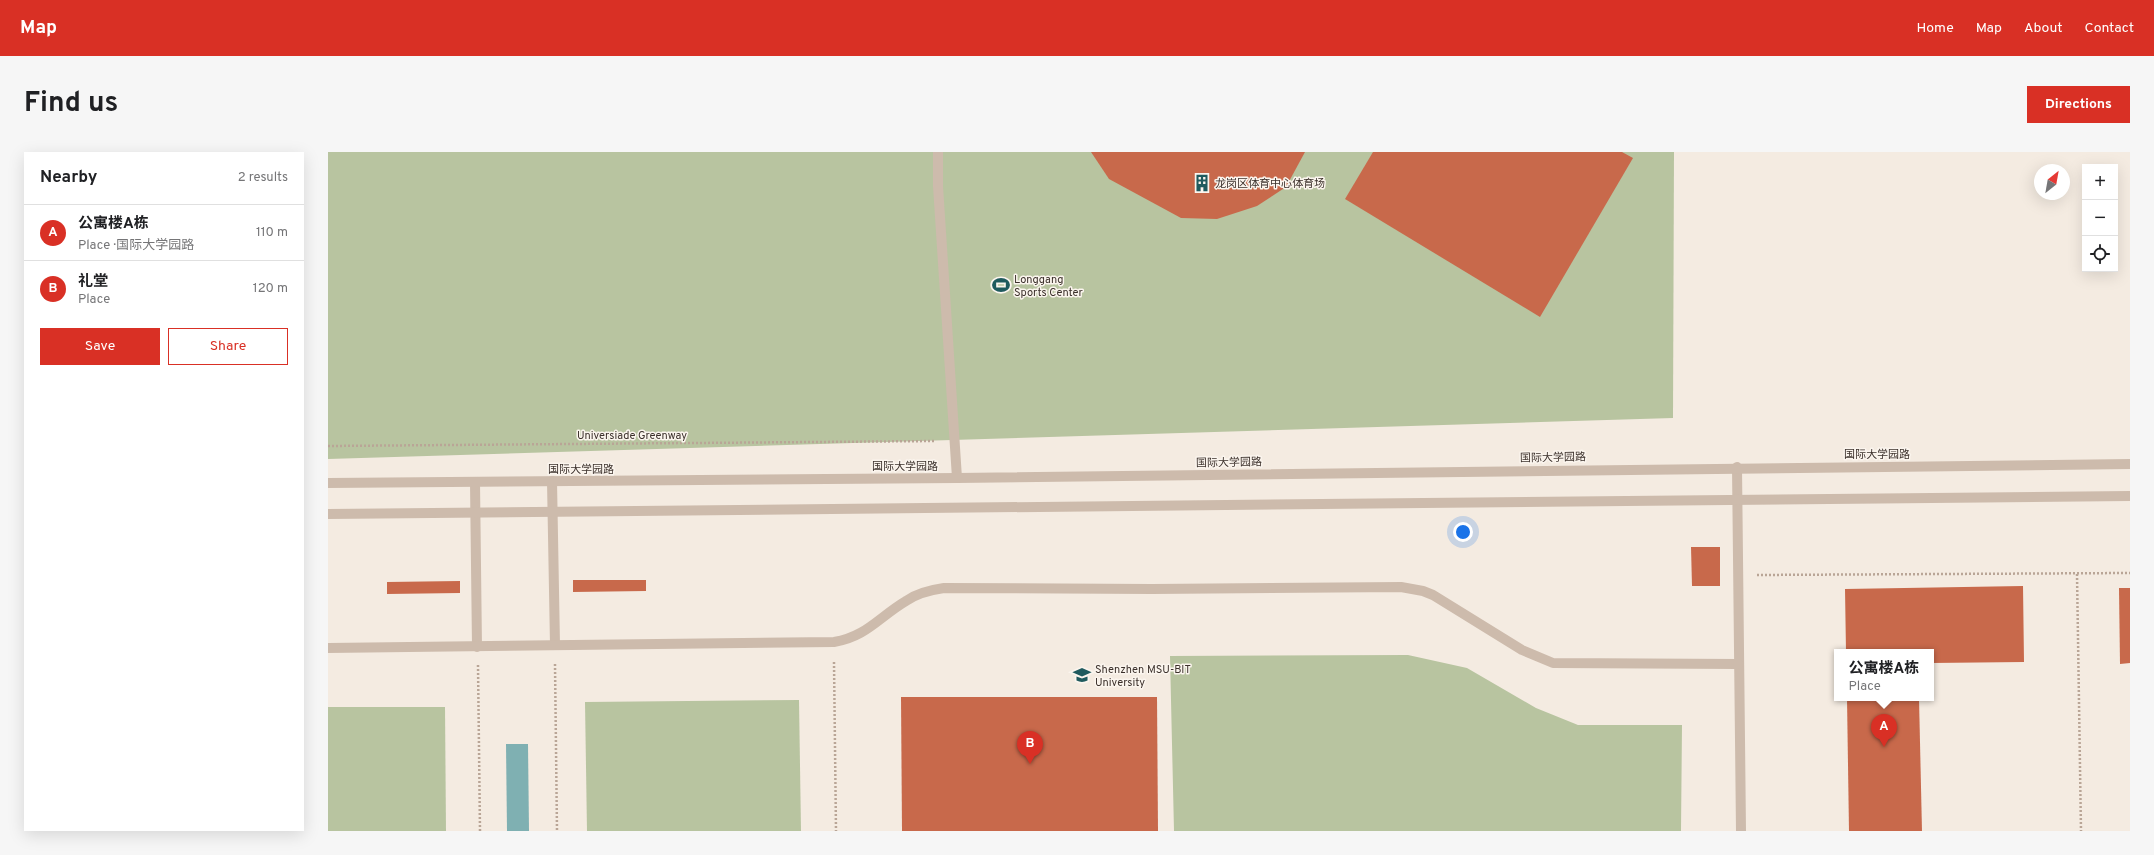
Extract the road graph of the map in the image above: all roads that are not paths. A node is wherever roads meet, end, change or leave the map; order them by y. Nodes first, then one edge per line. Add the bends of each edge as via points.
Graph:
1 (938, 152) edge
2 (2130, 464) edge
3 (1737, 467) junction
4 (957, 478) junction
5 (552, 481) junction
6 (475, 482) junction
7 (328, 483) edge
8 (2130, 496) edge
9 (1737, 501) junction
10 (552, 512) junction
11 (476, 513) junction
12 (328, 514) edge
13 (555, 645) junction
14 (477, 647) junction
15 (328, 648) edge
16 (1738, 664) junction
17 (1741, 831) edge

1 - 4 street
2 - 3 street, 国际大学园路
3 - 4 street, 国际大学园路
3 - 9 street
4 - 5 street, 国际大学园路
5 - 6 street, 国际大学园路
5 - 10 street
6 - 7 street, 国际大学园路
6 - 11 street
8 - 9 street
9 - 10 street
9 - 16 street
10 - 11 street
10 - 13 street
11 - 12 street
11 - 14 street
13 - 14 street
13 - 16 street via 834,642 861,634 916,595 944,588 1401,587 1433,595 1522,650 1553,663
14 - 15 street
16 - 17 street

